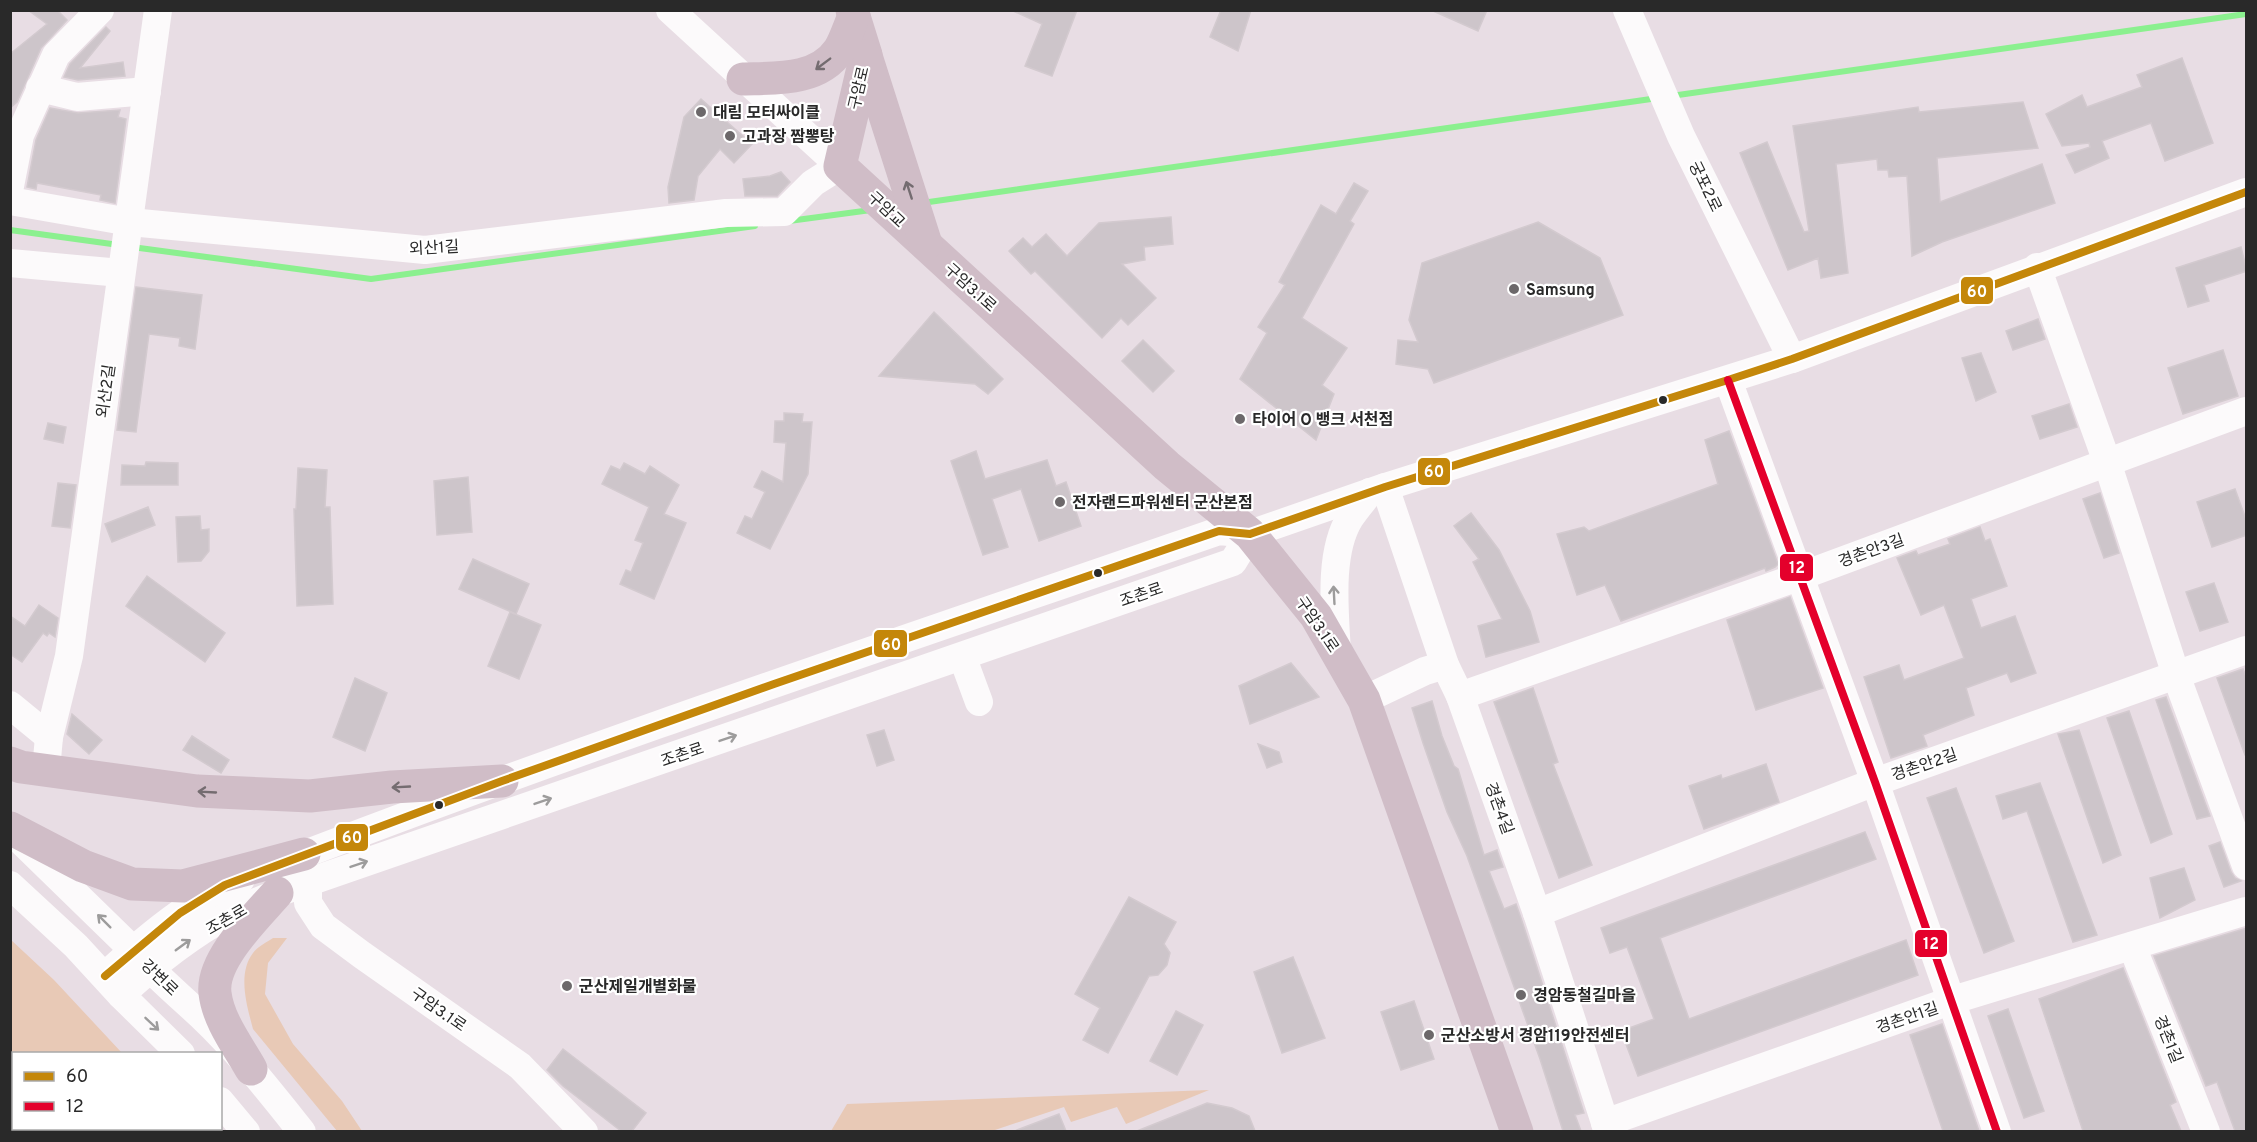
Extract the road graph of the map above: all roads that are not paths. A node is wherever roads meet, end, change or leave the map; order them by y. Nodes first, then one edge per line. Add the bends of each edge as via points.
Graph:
1 (100, 10) edge
2 (158, 10) edge
3 (670, 10) edge
4 (1627, 10) edge
5 (853, 13) edge
6 (866, 55) junction
7 (743, 80) junction
8 (40, 88) junction
9 (147, 91) junction
10 (844, 170) junction
11 (10, 186) edge
12 (2247, 192) edge
13 (10, 201) edge
14 (126, 246) junction
15 (926, 246) junction
16 (10, 263) edge
17 (2037, 267) junction
18 (1792, 359) junction
19 (1728, 380) junction
20 (2247, 411) edge
21 (2107, 462) junction
22 (1378, 489) junction
23 (1250, 534) junction
24 (1801, 576) junction
25 (2247, 650) edge
26 (1337, 653) junction
27 (969, 654) junction
28 (1445, 665) junction
29 (2176, 675) junction
30 (1460, 696) junction
31 (1364, 700) junction
32 (979, 702) dead end
33 (10, 705) edge
34 (49, 737) junction
35 (10, 763) edge
36 (46, 770) junction
37 (502, 781) junction
38 (1875, 782) junction
39 (10, 829) edge
40 (2247, 866) edge
41 (306, 868) junction
42 (10, 885) edge
43 (277, 893) junction
44 (2247, 911) edge
45 (1537, 913) junction
46 (2132, 946) junction
47 (142, 960) junction
48 (113, 986) junction
49 (1953, 1000) junction
50 (180, 1052) edge
51 (251, 1069) junction
52 (222, 1103) edge
53 (1607, 1127) edge
54 (246, 1131) edge
55 (302, 1131) edge
56 (584, 1131) edge
57 (1517, 1131) edge
58 (1997, 1131) edge
59 (2206, 1131) edge

1 - 8 street via 56,55
2 - 9 street, 외산2길
3 - 7 street
4 - 18 street, 궁포2로 via 1681,136
5 - 6 main road, 구암로
5 -> 7 main road via 839,51 809,74
6 - 10 main road, 구암로
15 -> 6 main road
7 - 10 street
8 - 9 street via 77,97
8 - 11 street via 20,135
9 - 14 street, 외산2길
10 - 14 street, 외산1길 via 813,183 784,212 726,213 425,250
10 - 15 main road, 구암교
12 - 17 street, 조촌로
13 - 14 street, 외산1길
14 - 16 street
14 - 34 street, 외산2길 via 69,656
15 - 23 main road, 구암3.1로 via 1167,466
17 - 18 street, 조촌로
17 - 21 street
18 - 19 street, 조촌로
19 - 22 street, 조촌로
19 - 24 street
20 - 21 street, 경촌안3길
21 - 24 street, 경촌안3길
21 - 29 street
22 - 23 street, 조촌로
26 -> 22 street via 1334,581 1339,549 1348,520
22 - 28 street, 경촌4길
23 - 26 main road, 구암3.1로 via 1316,616
23 - 27 street, 조촌로 via 1233,562
23 - 37 street, 조촌로 via 1219,531
24 - 30 street, 경촌안3길
24 - 38 street
25 - 29 street, 경촌안2길
26 - 31 main road, 구암3.1로
27 - 32 street via 966,664
41 -> 27 street, 조촌로
28 - 30 street, 경촌4길
28 - 31 street
29 - 38 street, 경촌안2길
29 - 40 street
30 - 45 street, 경촌4길
31 - 57 main road, 구암3.1로
33 - 34 street
34 - 36 street, 외산2길
35 - 36 main road
37 -> 36 main road via 310,796 197,791
37 - 41 street, 조촌로
38 - 45 street, 경촌안2길
38 - 49 street
39 - 41 main road via 83,866 132,884 183,886
47 -> 39 street, 강변로
41 - 43 street, 조촌로
41 - 47 street, 조촌로 via 225,885 180,913
41 - 56 street, 구암3.1로 via 308,903 323,926 520,1066
42 - 48 street
47 -> 43 street, 조촌로
43 - 51 main road via 234,942 215,985 217,1004
44 - 46 street, 경촌안1길
45 - 53 street, 경촌4길
46 - 49 street, 경촌안1길
46 - 59 street, 경촌1길
47 - 48 street, 조촌로
47 - 51 street, 강변로
48 -> 50 street
49 - 53 street, 경촌안1길
49 - 58 street
51 - 55 street, 강변로
52 - 54 street

